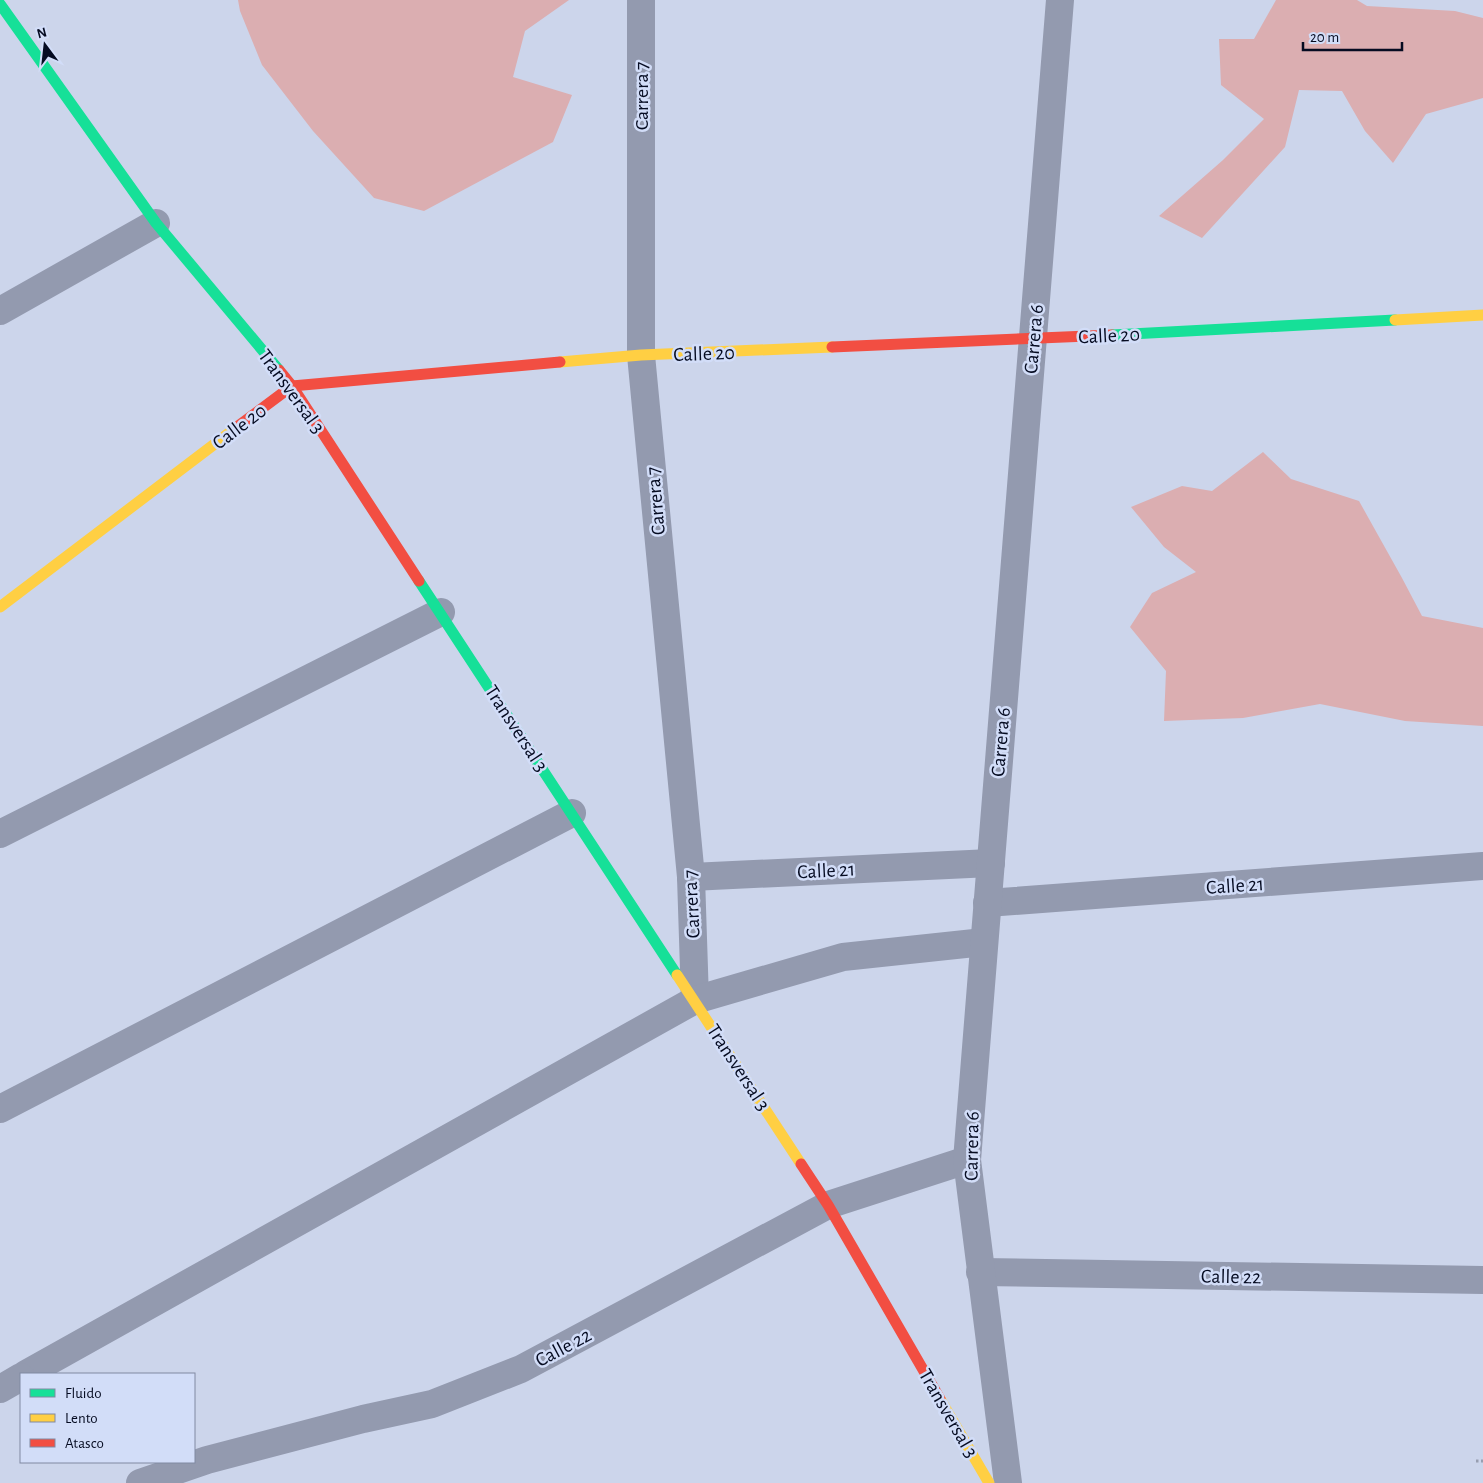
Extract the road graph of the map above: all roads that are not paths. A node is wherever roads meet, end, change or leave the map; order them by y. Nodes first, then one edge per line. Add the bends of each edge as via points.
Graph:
1 (641, 0) edge
2 (1060, 0) edge
3 (0, 4) edge
4 (8, 30) edge
5 (156, 223) junction
6 (0, 311) edge
7 (1483, 315) edge
8 (1032, 339) junction
9 (641, 355) junction
10 (292, 386) junction
11 (0, 607) edge
12 (441, 612) junction
13 (572, 813) junction
14 (0, 834) edge
15 (991, 863) junction
16 (1483, 866) edge
17 (691, 877) junction
18 (987, 903) junction
19 (984, 942) junction
20 (695, 1000) junction
21 (0, 1109) edge
22 (967, 1160) junction
23 (828, 1206) junction
24 (980, 1272) junction
25 (1483, 1280) edge
26 (28, 1373) edge
27 (20, 1378) edge
28 (0, 1389) edge
29 (140, 1483) edge
30 (989, 1483) edge
31 (1008, 1483) edge

1 - 9 street, Carrera 7
2 - 8 street, Carrera 6
3 - 4 street, Transversal 3
4 - 5 street, Transversal 3
5 - 6 street
5 - 10 street, Transversal 3
7 - 8 street, Calle 20
8 - 9 street, Calle 20
8 - 15 street, Carrera 6
9 - 10 street, Calle 20
9 - 17 street, Carrera 7
10 - 11 street, Calle 20
10 - 12 street, Transversal 3
12 - 13 street, Transversal 3
12 - 14 street
13 - 20 street, Transversal 3
13 - 21 street
15 - 17 street, Calle 21
15 - 18 street, Carrera 6
16 - 18 street, Calle 21
17 - 20 street, Carrera 7
18 - 19 street, Carrera 6
19 - 20 street via 843,957
19 - 22 street, Carrera 6
20 - 23 street, Transversal 3
20 - 26 street
22 - 23 street, Calle 22
22 - 24 street, Carrera 6
23 - 29 street, Calle 22 via 521,1370 432,1404 207,1460
23 - 30 street, Transversal 3
24 - 25 street, Calle 22
24 - 31 street, Carrera 6
27 - 28 street

